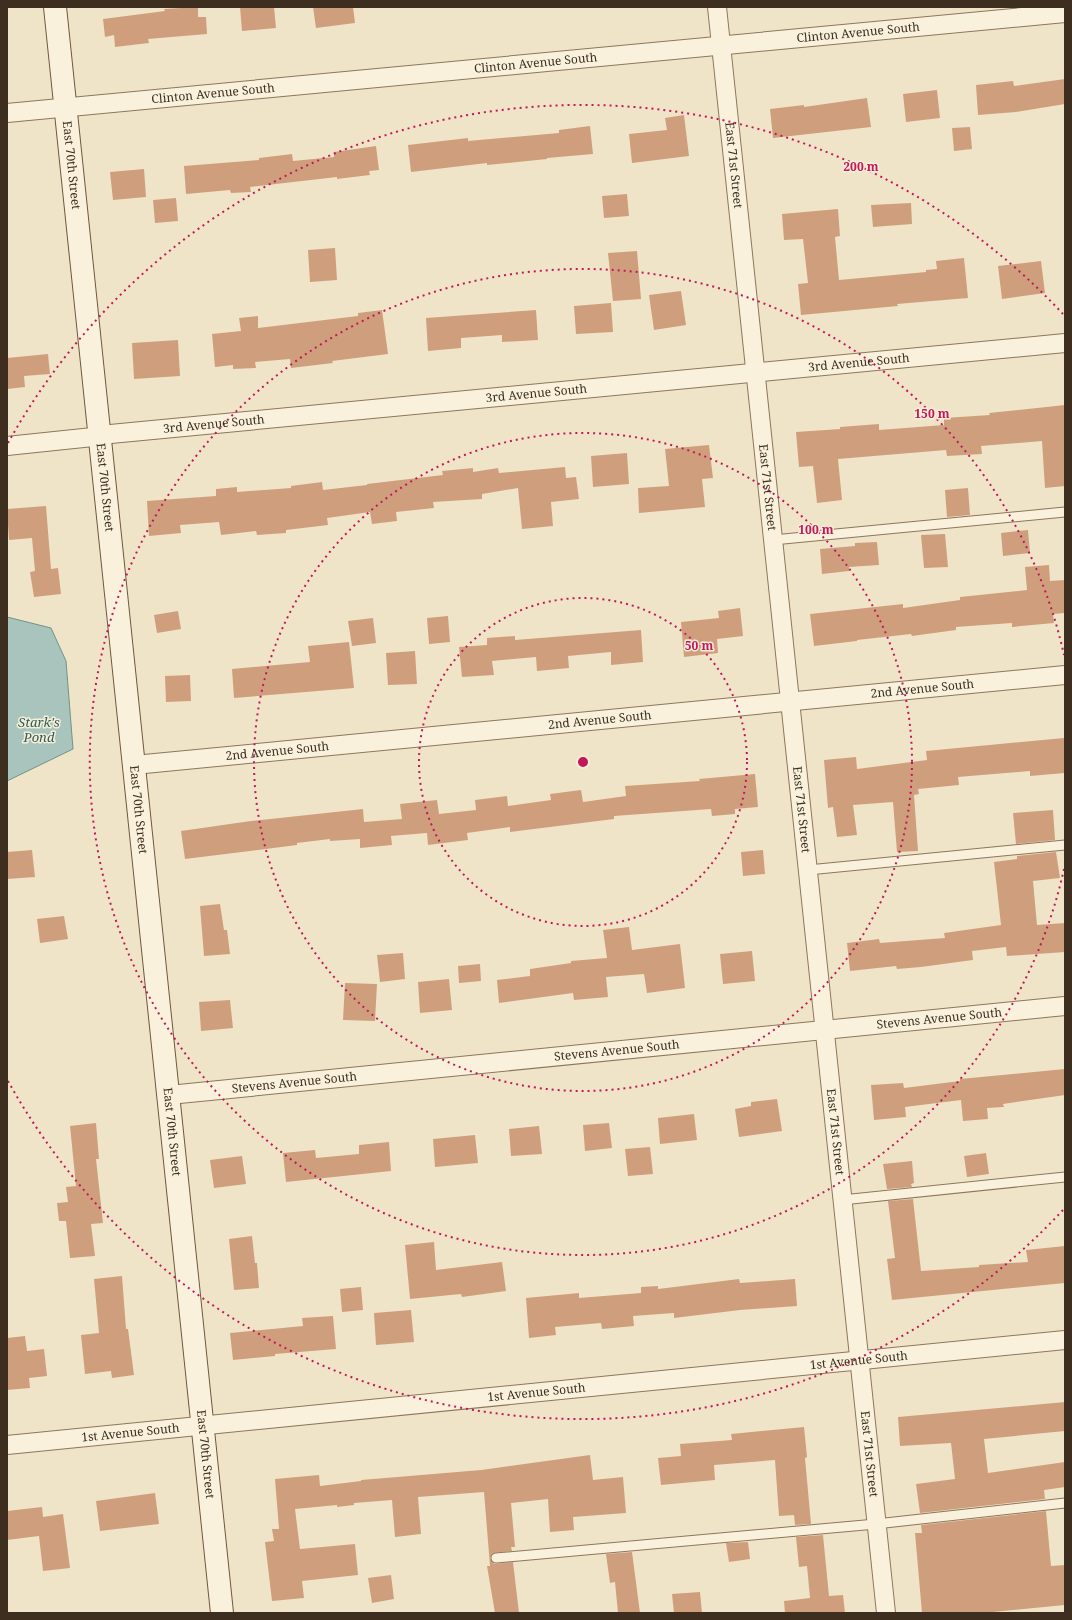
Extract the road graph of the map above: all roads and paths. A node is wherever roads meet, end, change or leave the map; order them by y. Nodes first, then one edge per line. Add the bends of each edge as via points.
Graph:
1 (55, 7) edge
2 (717, 7) edge
3 (1065, 13) edge
4 (721, 46) junction
5 (65, 108) junction
6 (7, 113) edge
7 (1065, 343) edge
8 (755, 372) junction
9 (100, 435) junction
10 (7, 446) edge
11 (1065, 512) edge
12 (773, 540) junction
13 (1065, 675) edge
14 (790, 702) junction
15 (134, 765) junction
16 (1065, 845) edge
17 (808, 870) junction
18 (1065, 1006) edge
19 (824, 1030) junction
20 (169, 1094) junction
21 (1065, 1177) edge
22 (842, 1200) junction
23 (1065, 1340) edge
24 (859, 1360) junction
25 (202, 1425) junction
26 (7, 1445) edge
27 (1065, 1503) edge
28 (876, 1524) junction
29 (496, 1558) dead end
30 (222, 1613) edge
31 (886, 1613) edge

1 - 5 street, East 70th Street
2 - 4 street, East 71st Street
3 - 4 street, Clinton Avenue South
4 - 5 street, Clinton Avenue South
4 - 8 street, East 71st Street
5 - 6 street, Clinton Avenue South
5 - 9 street, East 70th Street
7 - 8 street, 3rd Avenue South
8 - 9 street, 3rd Avenue South
8 - 12 street, East 71st Street
9 - 10 street, 3rd Avenue South
9 - 15 street, East 70th Street
11 - 12 lane
12 - 14 street, East 71st Street
13 - 14 street, 2nd Avenue South
14 - 15 street, 2nd Avenue South
14 - 17 street, East 71st Street
15 - 20 street, East 70th Street
16 - 17 lane
17 - 19 street, East 71st Street
18 - 19 street, Stevens Avenue South
19 - 20 street, Stevens Avenue South
19 - 22 street, East 71st Street
20 - 25 street, East 70th Street
21 - 22 lane
22 - 24 street, East 71st Street
23 - 24 street, 1st Avenue South
24 - 25 street, 1st Avenue South
24 - 28 street, East 71st Street
25 - 26 street, 1st Avenue South
25 - 30 street, East 70th Street
27 - 28 lane
28 - 29 lane
28 - 31 street, East 71st Street

